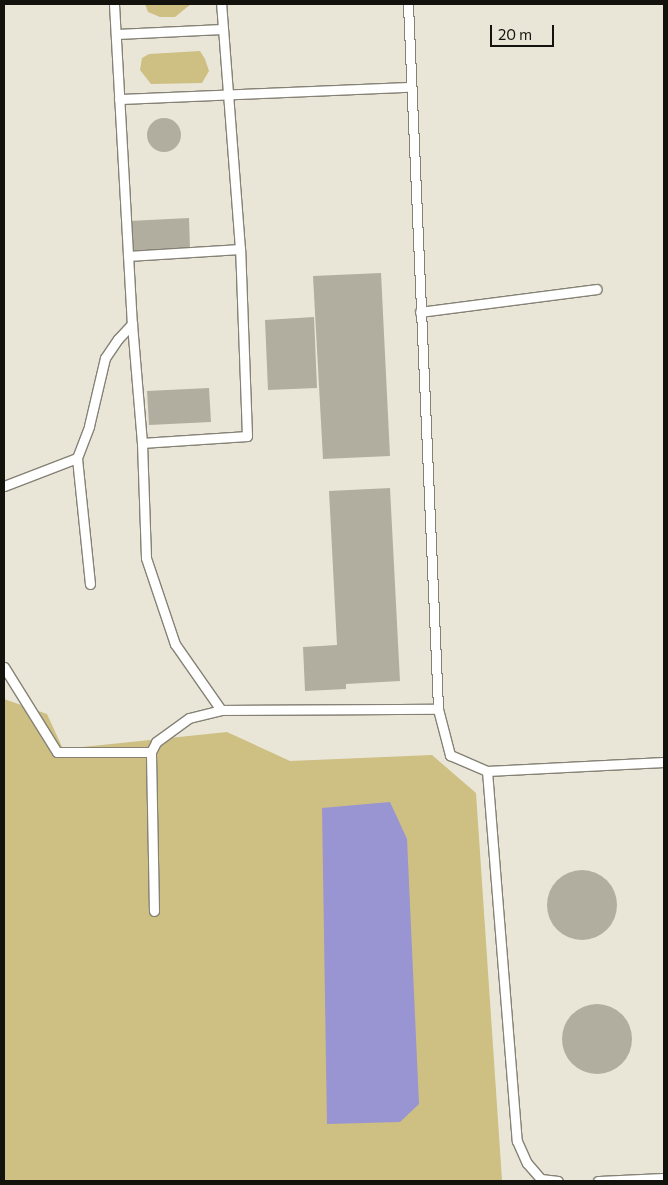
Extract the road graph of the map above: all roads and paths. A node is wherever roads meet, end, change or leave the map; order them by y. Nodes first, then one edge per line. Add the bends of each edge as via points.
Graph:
1 (114, 4) edge
2 (221, 4) edge
3 (408, 4) edge
4 (223, 28) junction
5 (116, 34) junction
6 (410, 87) junction
7 (229, 93) junction
8 (120, 99) junction
9 (240, 248) junction
10 (128, 256) junction
11 (597, 289) dead end
12 (420, 312) junction
13 (132, 324) junction
14 (142, 443) junction
15 (77, 458) junction
16 (4, 486) edge
17 (90, 584) dead end
18 (4, 667) edge
19 (438, 709) junction
20 (221, 710) junction
21 (151, 752) junction
22 (664, 762) edge
23 (488, 770) junction
24 (154, 911) dead end
25 (664, 1178) edge
26 (558, 1181) edge
27 (598, 1181) edge

1 - 5 lane
2 - 4 lane
3 - 6 lane
4 - 5 lane
4 - 7 lane
5 - 8 lane
6 - 7 lane
6 - 12 lane
7 - 8 lane
7 - 9 lane
8 - 10 lane
9 - 10 lane
9 - 14 lane via 247,436
10 - 13 lane
11 - 12 lane
12 - 19 lane
13 - 14 lane
13 - 15 lane via 105,358 89,426
14 - 20 lane via 146,558 175,644
15 - 16 lane
15 - 17 lane
18 - 21 lane via 58,752
19 - 20 lane
19 - 23 lane via 450,755
20 - 21 lane via 189,718 156,742
21 - 24 lane
22 - 23 lane
23 - 26 lane via 516,1141 527,1163 541,1179
25 - 27 lane

